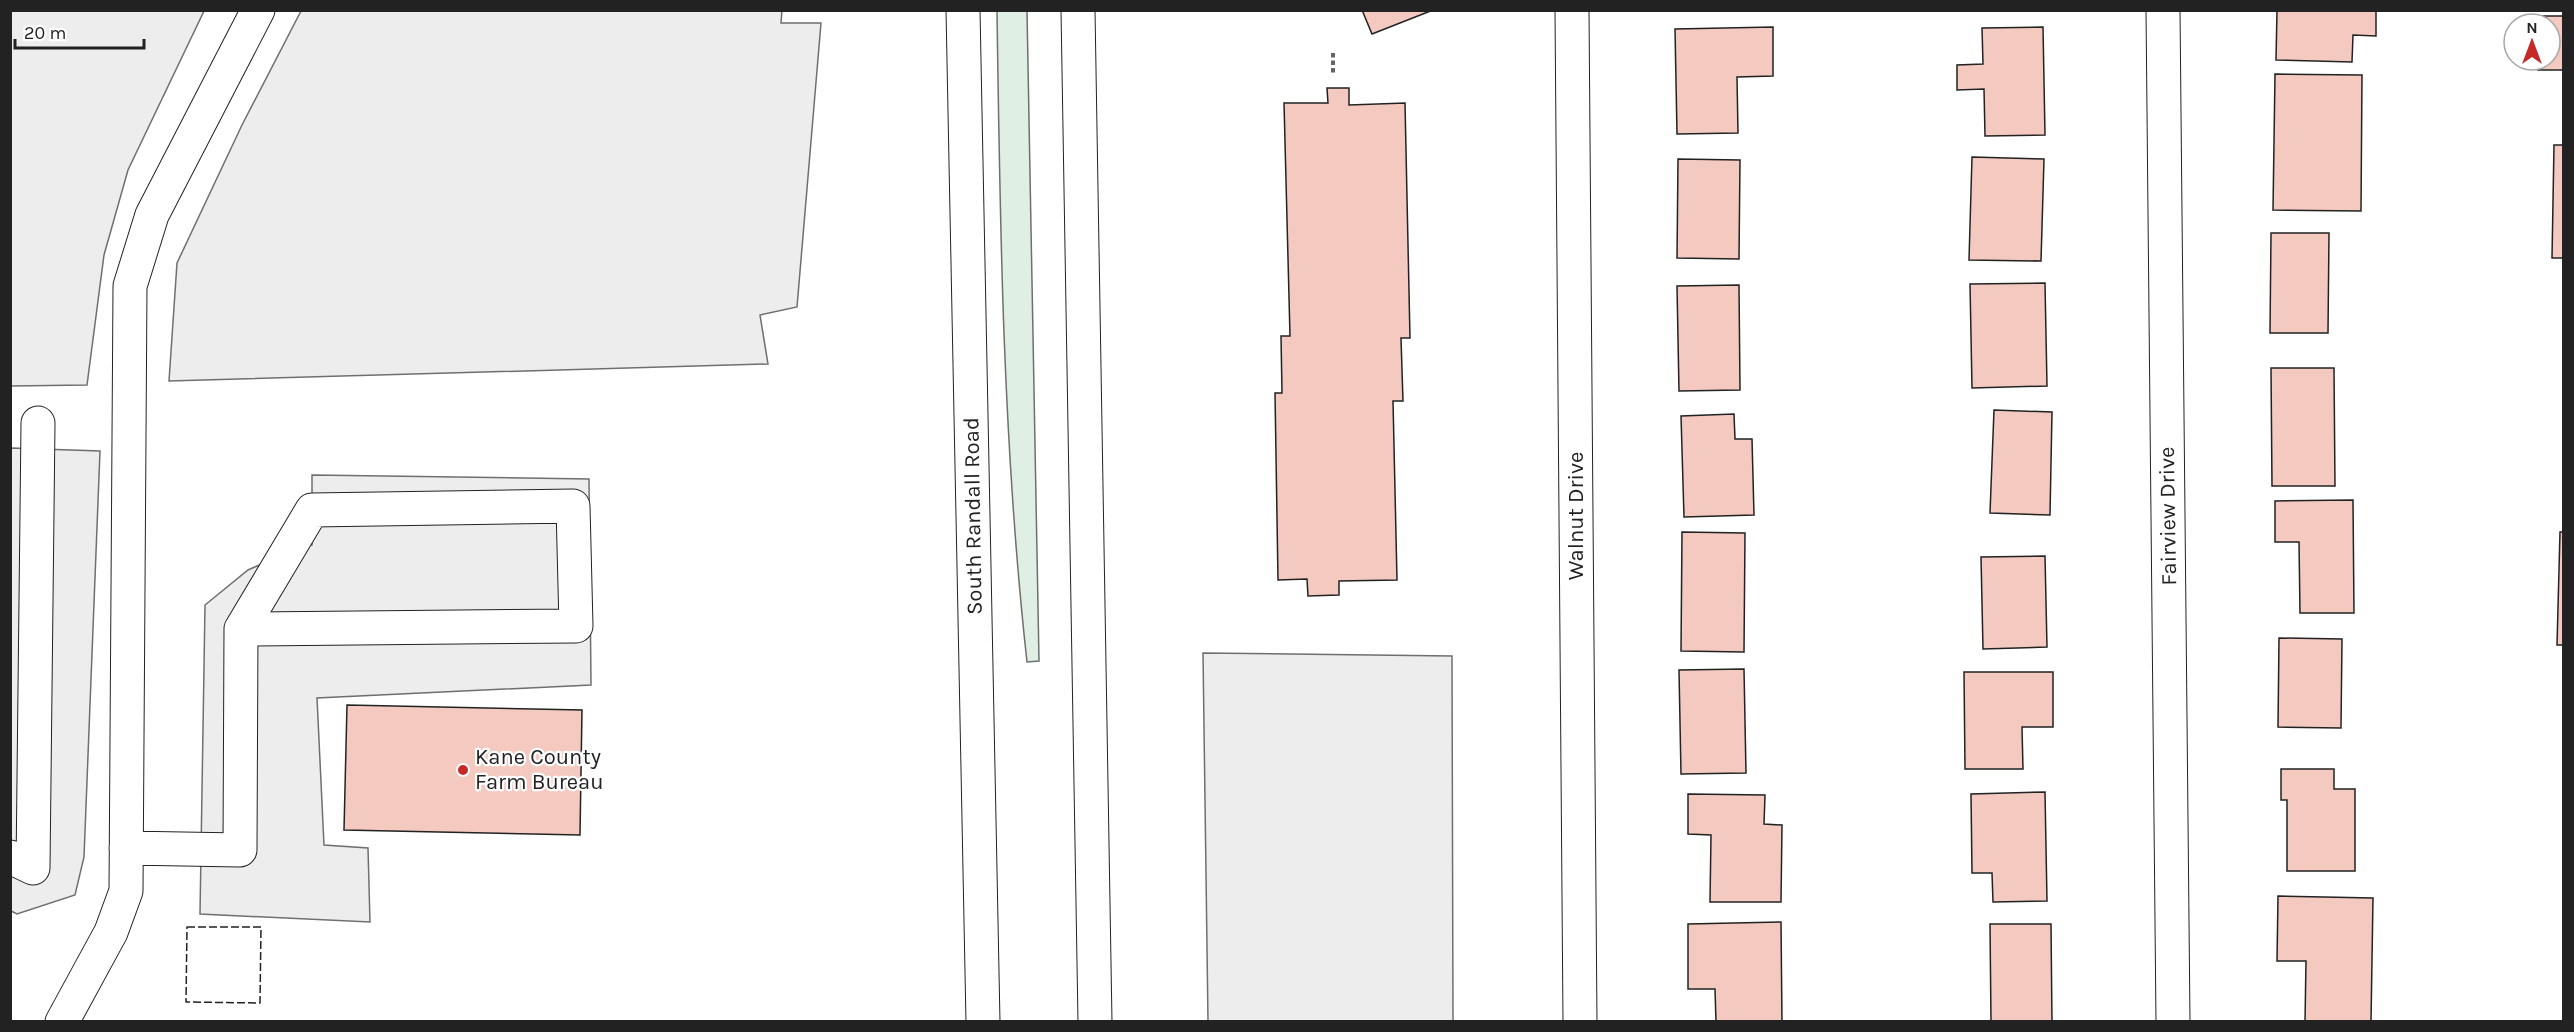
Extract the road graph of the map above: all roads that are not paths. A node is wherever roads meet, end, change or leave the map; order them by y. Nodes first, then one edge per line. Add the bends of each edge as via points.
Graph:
1 (258, 10) edge
2 (963, 10) edge
3 (1078, 10) edge
4 (1572, 10) edge
5 (2163, 10) edge
6 (38, 423) dead end
7 (241, 629) junction
8 (126, 848) junction
9 (10, 857) edge
10 (62, 1022) edge
11 (983, 1022) edge
12 (1095, 1022) edge
13 (1580, 1022) edge
14 (2173, 1022) edge

1 - 8 street via 152,215 130,286
2 - 11 street, South Randall Road
3 - 12 street
4 - 13 street, Walnut Drive
5 - 14 street, Fairview Drive
6 - 9 street via 33,868
7 - 7 street via 312,510 573,506 576,626
7 - 8 street via 240,850
8 - 10 street via 126,891 111,932

